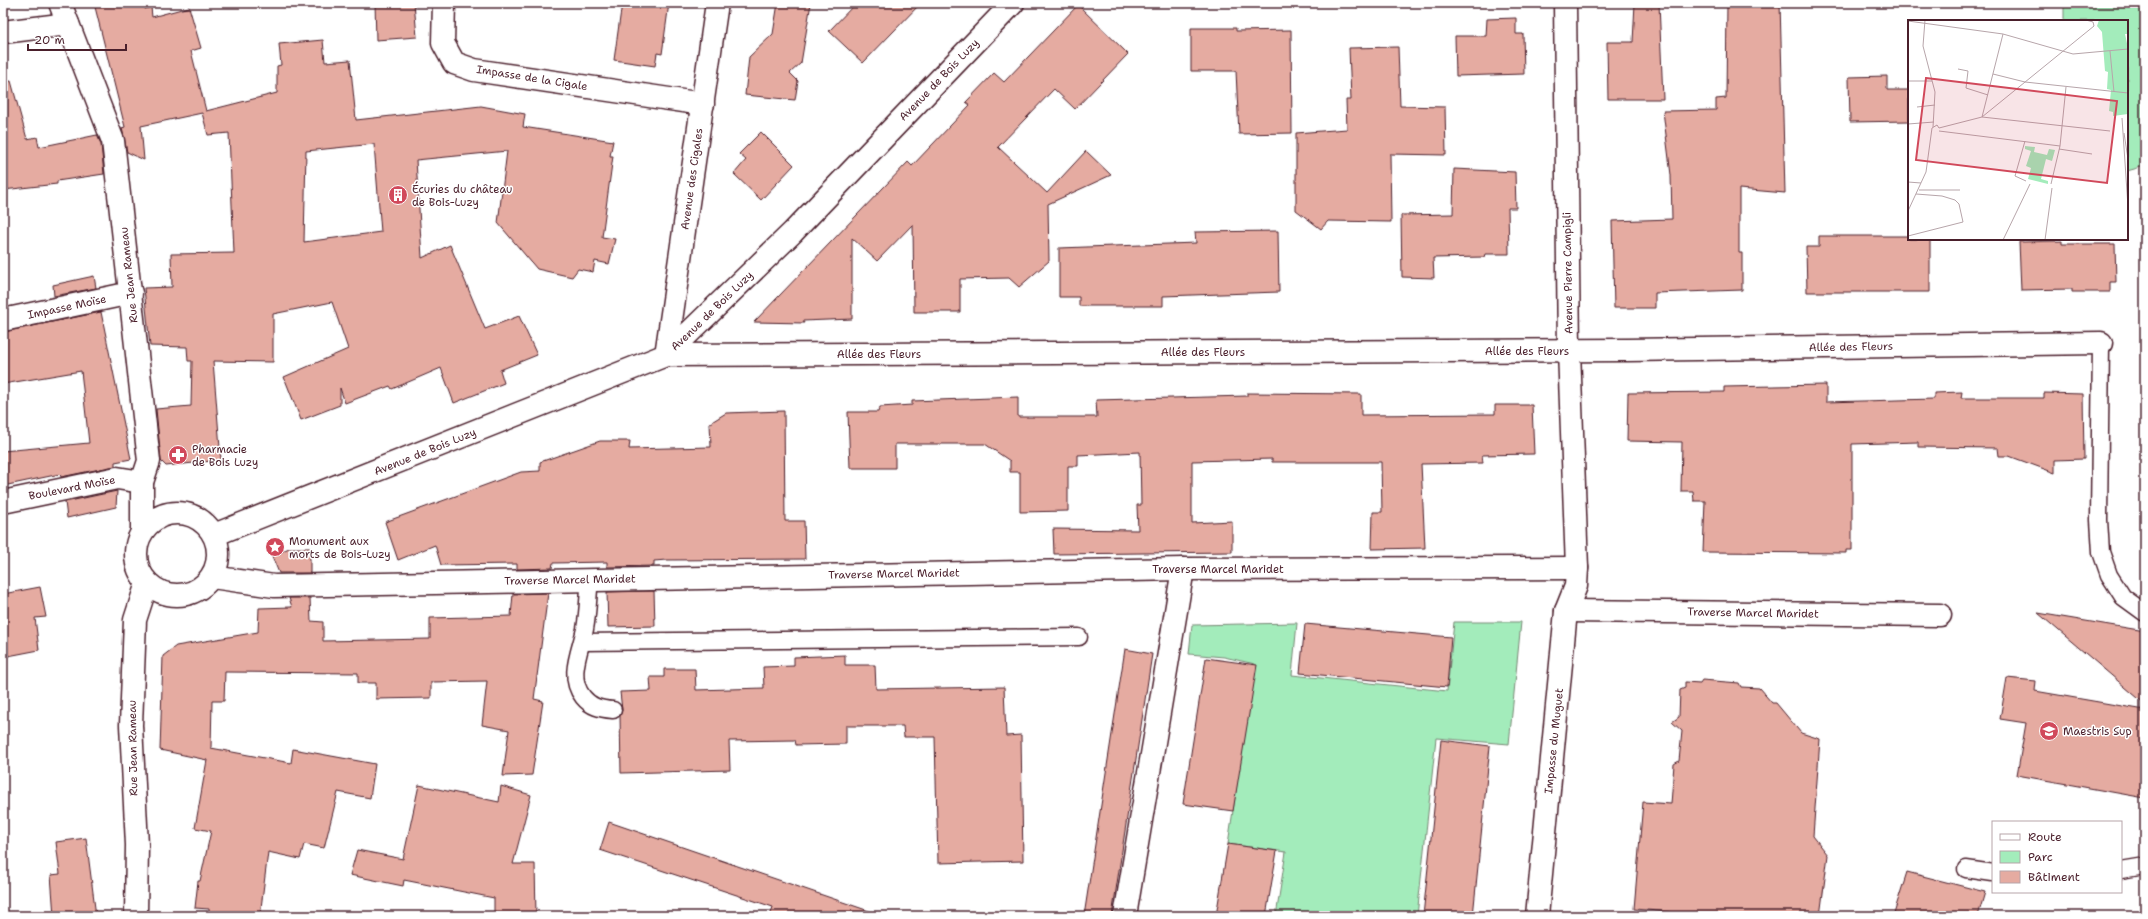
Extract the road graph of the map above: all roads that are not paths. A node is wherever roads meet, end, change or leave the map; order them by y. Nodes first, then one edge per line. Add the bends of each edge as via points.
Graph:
1 (60, 3) edge
2 (444, 3) edge
3 (717, 3) edge
4 (1013, 3) edge
5 (1565, 3) edge
6 (68, 24) junction
7 (3, 32) edge
8 (703, 104) junction
9 (131, 293) junction
10 (3, 320) edge
11 (2101, 343) joint
12 (1569, 350) junction
13 (666, 355) junction
14 (142, 482) junction
15 (3, 502) edge
16 (142, 532) junction
17 (214, 536) junction
18 (1577, 568) junction
19 (1183, 569) junction
20 (212, 577) junction
21 (590, 580) junction
22 (147, 583) junction
23 (1566, 611) junction
24 (2145, 613) edge
25 (1940, 615) dead end
26 (1079, 637) dead end
27 (582, 642) junction
28 (613, 710) dead end
29 (2145, 866) edge
30 (1966, 869) dead end
31 (2122, 870) edge
32 (1992, 873) edge
33 (136, 916) edge
34 (1124, 916) edge
35 (1537, 916) edge

1 - 6 street, Rue Jean Rameau
2 - 8 street, Impasse de la Cigale via 443,43 454,64 474,70
3 - 8 street, Avenue des Cigales
4 - 13 street, Avenue de Bois Luzy via 793,232
5 - 12 street, Avenue Pierre Campigli
6 - 7 street
6 - 9 street, Rue Jean Rameau via 113,141
8 - 13 street, Avenue des Cigales
9 - 10 street, Impasse Moïse
9 - 14 street, Rue Jean Rameau via 149,461
11 - 12 street, Allée des Fleurs
11 - 24 lane, Allée des Fleurs via 2101,552 2109,575 2123,597
12 - 13 street, Allée des Fleurs
12 - 18 street, Avenue Pierre Campigli
13 - 17 street, Avenue de Bois Luzy
14 - 15 street, Boulevard Moïse via 117,478
14 - 16 street, Rue Jean Rameau
16 - 17 street via 158,518 180,513 200,520
16 - 22 street via 136,549 138,567
17 - 20 street via 218,549 218,564
18 - 19 street, Traverse Marcel Maridet
18 - 23 street, Impasse du Muguet via 1576,586
19 - 21 street, Traverse Marcel Maridet
19 - 34 street
20 - 21 street, Traverse Marcel Maridet via 274,586
20 - 22 street via 199,590 181,596 162,593
21 - 27 lane
22 - 33 street, Rue Jean Rameau via 135,620 131,717
23 - 25 street, Traverse Marcel Maridet
23 - 35 street, Impasse du Muguet
26 - 27 lane
27 - 28 lane via 574,671 576,688 587,702 600,709
29 - 31 lane
30 - 32 lane

